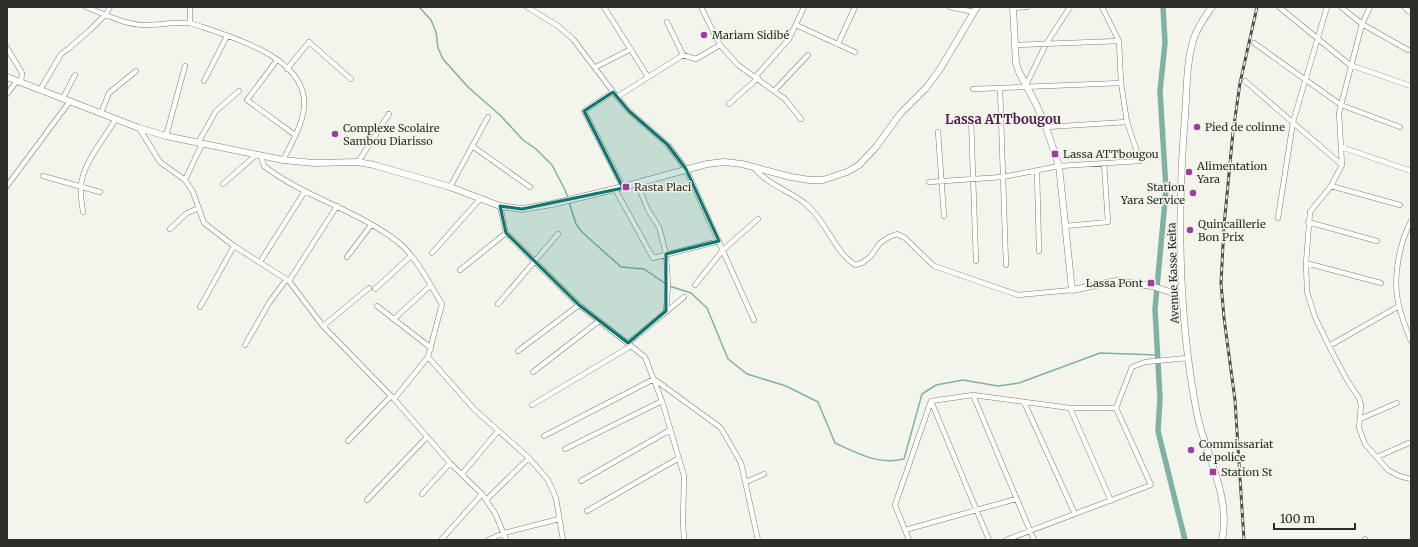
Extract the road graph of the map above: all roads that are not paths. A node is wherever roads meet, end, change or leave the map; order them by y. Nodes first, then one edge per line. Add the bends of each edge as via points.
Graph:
1 (86, 7) edge
2 (110, 7) edge
3 (190, 7) edge
4 (527, 7) edge
5 (604, 7) edge
6 (701, 7) edge
7 (804, 7) edge
8 (855, 7) edge
9 (950, 7) edge
10 (1026, 7) edge
11 (1070, 7) edge
12 (1102, 7) edge
13 (1212, 7) edge
14 (1279, 7) edge
15 (1327, 7) edge
16 (1341, 7) edge
17 (1370, 7) edge
18 (1404, 7) edge
19 (1013, 8) edge
20 (976, 10) edge
21 (1411, 13) edge
22 (106, 14) junction
23 (667, 22) dead end
24 (190, 24) junction
25 (1362, 24) junction
26 (796, 25) junction
27 (228, 36) junction
28 (1317, 38) junction
29 (1119, 41) junction
30 (1254, 43) dead end
31 (838, 44) junction
32 (1046, 44) junction
33 (720, 45) junction
34 (1015, 46) junction
35 (7, 48) edge
36 (631, 49) junction
37 (1408, 50) dead end
38 (855, 52) dead end
39 (683, 55) junction
40 (808, 55) dead end
41 (277, 60) junction
42 (1350, 65) junction
43 (185, 66) dead end
44 (596, 67) junction
45 (287, 69) junction
46 (136, 71) dead end
47 (75, 75) dead end
48 (7, 77) edge
49 (648, 77) junction
50 (757, 77) junction
51 (351, 79) dead end
52 (1305, 80) junction
53 (204, 81) dead end
54 (1245, 81) dead end
55 (19, 82) junction
56 (1121, 83) junction
57 (1026, 86) junction
58 (1411, 86) edge
59 (1000, 88) junction
60 (974, 89) dead end
61 (40, 90) junction
62 (239, 91) dead end
63 (774, 91) junction
64 (613, 92) junction
65 (7, 94) edge
66 (617, 97) junction
67 (63, 98) junction
68 (70, 101) junction
69 (729, 104) dead end
70 (1341, 105) junction
71 (101, 113) junction
72 (389, 114) dead end
73 (488, 117) dead end
74 (971, 118) dead end
75 (116, 119) junction
76 (801, 119) dead end
77 (1127, 122) junction
78 (1293, 122) junction
79 (1046, 127) junction
80 (1400, 127) dead end
81 (139, 128) junction
82 (938, 132) dead end
83 (295, 134) junction
84 (166, 136) junction
85 (200, 143) junction
86 (472, 146) junction
87 (1341, 147) junction
88 (259, 155) junction
89 (283, 160) junction
90 (358, 162) junction
91 (1104, 163) junction
92 (1342, 165) junction
93 (754, 166) junction
94 (1059, 166) junction
95 (686, 169) junction
96 (1037, 171) junction
97 (1411, 171) edge
98 (43, 176) dead end
99 (1003, 177) junction
100 (973, 179) junction
101 (185, 180) junction
102 (942, 181) junction
103 (929, 182) dead end
104 (637, 183) junction
105 (223, 184) dead end
106 (7, 186) edge
107 (80, 186) junction
108 (1331, 186) junction
109 (450, 187) junction
110 (530, 187) dead end
111 (623, 188) junction
112 (615, 189) junction
113 (305, 191) junction
114 (100, 192) dead end
115 (480, 199) junction
116 (1400, 205) dead end
117 (337, 206) junction
118 (500, 206) junction
119 (198, 208) junction
120 (83, 212) dead end
121 (944, 216) dead end
122 (1278, 218) dead end
123 (758, 219) dead end
124 (1411, 221) edge
125 (1308, 222) junction
126 (371, 225) junction
127 (1066, 226) junction
128 (170, 229) dead end
129 (506, 233) junction
130 (558, 234) dead end
131 (719, 241) junction
132 (1377, 241) dead end
133 (234, 246) junction
134 (723, 250) junction
135 (1039, 251) dead end
136 (432, 253) dead end
137 (666, 254) junction
138 (411, 256) junction
139 (347, 257) dead end
140 (535, 261) junction
141 (976, 261) dead end
142 (260, 262) junction
143 (1306, 263) junction
144 (1006, 265) dead end
145 (460, 270) dead end
146 (287, 281) junction
147 (1381, 283) dead end
148 (430, 286) junction
149 (695, 286) dead end
150 (369, 288) dead end
151 (375, 289) dead end
152 (1072, 290) junction
153 (1182, 296) junction
154 (684, 297) dead end
155 (498, 304) dead end
156 (579, 305) junction
157 (377, 306) dead end
158 (1399, 306) junction
159 (200, 307) dead end
160 (666, 311) junction
161 (394, 319) junction
162 (754, 320) dead end
163 (599, 321) junction
164 (323, 326) junction
165 (1411, 341) edge
166 (629, 344) junction
167 (245, 345) dead end
168 (1329, 346) junction
169 (431, 348) junction
170 (518, 352) dead end
171 (428, 358) junction
172 (1188, 358) junction
173 (533, 372) dead end
174 (654, 379) junction
175 (973, 395) junction
176 (392, 397) junction
177 (662, 401) junction
178 (931, 401) junction
179 (1024, 402) junction
180 (1396, 403) dead end
181 (532, 405) dead end
182 (1070, 408) junction
183 (1116, 408) junction
184 (1360, 419) junction
185 (670, 430) junction
186 (498, 431) junction
187 (544, 436) dead end
188 (427, 437) junction
189 (348, 441) dead end
190 (1411, 442) edge
191 (565, 449) dead end
192 (1377, 457) junction
193 (529, 458) junction
194 (679, 458) junction
195 (450, 463) junction
196 (462, 474) junction
197 (764, 474) dead end
198 (1411, 479) edge
199 (581, 481) dead end
200 (746, 482) junction
201 (422, 494) dead end
202 (482, 494) junction
203 (1016, 499) junction
204 (367, 500) dead end
205 (486, 500) junction
206 (1111, 501) junction
207 (976, 510) junction
208 (588, 511) dead end
209 (1074, 514) junction
210 (559, 519) junction
211 (905, 530) junction
212 (1030, 531) junction
213 (504, 533) junction
214 (442, 539) dead end
215 (488, 540) edge
216 (506, 540) edge
217 (563, 540) edge
218 (684, 540) edge
219 (758, 540) edge
220 (909, 540) edge
221 (989, 540) edge
222 (1006, 540) edge
223 (1034, 540) edge
224 (1222, 540) edge

1 - 22 street
2 - 22 street
3 - 24 street
4 - 44 street via 574,38
5 - 36 street
6 - 33 street
7 - 26 street
8 - 31 street
9 - 20 street
10 - 19 street
11 - 32 street
12 - 29 street
13 - 153 street, Avenue Kasse Keita via 1194,38 1188,75 1180,178
14 - 28 street
15 - 28 street
16 - 25 street
17 - 25 street
18 - 21 street
19 - 34 street
20 - 93 street via 940,70 859,165 835,177 810,180
22 - 24 street via 142,25 178,22
22 - 61 street via 61,54
23 - 39 street
24 - 27 street
25 - 37 street
25 - 42 street
26 - 31 street
26 - 50 street via 789,39
27 - 41 street via 244,41
27 - 53 street
28 - 42 street
28 - 52 street
29 - 32 street
29 - 56 street
30 - 52 street
31 - 38 street
32 - 34 street
32 - 57 street
33 - 39 street via 696,59
33 - 50 street via 738,65
34 - 57 street via 1016,63
35 - 55 street via 22,73
36 - 44 street
36 - 49 street
39 - 49 street
40 - 63 street
41 - 45 street
41 - 83 street via 247,100
42 - 58 street
42 - 70 street
43 - 84 street
44 - 64 street
45 - 51 street via 309,42
45 - 83 street via 298,80 304,99 302,120
46 - 71 street via 110,94
47 - 67 street
48 - 55 street
49 - 66 street
50 - 63 street
50 - 69 street
52 - 70 street
52 - 78 street
54 - 78 street
55 - 61 street
55 - 65 street
56 - 57 street
56 - 77 street
57 - 59 street
57 - 79 street
59 - 60 street
59 - 99 street
61 - 67 street
62 - 85 street via 216,111
63 - 76 street via 785,99
64 - 66 street
64 - 111 street via 584,111
66 - 95 street via 668,145
67 - 68 street
68 - 71 street
68 - 106 street
70 - 80 street
70 - 87 street
71 - 75 street
72 - 90 street
73 - 86 street
74 - 100 street
75 - 81 street
75 - 107 street via 86,166
77 - 79 street
77 - 91 street via 1140,161
78 - 92 street
78 - 122 street
79 - 94 street
81 - 84 street
81 - 101 street via 160,162
82 - 102 street
83 - 89 street
84 - 85 street
85 - 88 street
85 - 101 street
86 - 109 street
86 - 110 street
87 - 92 street
87 - 97 street
88 - 89 street
88 - 105 street
88 - 113 street via 264,166 282,180
89 - 90 street via 314,163
90 - 109 street
91 - 94 street
91 - 127 street via 1108,222
92 - 108 street
93 - 95 street via 724,162
93 - 152 street via 775,184 806,203 819,217 846,260 855,265 870,257 884,240 897,234 905,238 934,266 1018,295
94 - 96 street
94 - 127 street
95 - 104 street
95 - 131 street
96 - 99 street
96 - 135 street
98 - 107 street
99 - 100 street
99 - 144 street
100 - 102 street
100 - 141 street
101 - 119 street
102 - 103 street
102 - 121 street
104 - 111 street
104 - 137 street via 648,210 659,227
107 - 114 street
107 - 120 street
108 - 116 street
108 - 125 street via 1310,212
109 - 115 street
111 - 112 street
112 - 118 street via 522,209
112 - 137 street via 653,258
113 - 117 street
113 - 142 street
115 - 118 street
115 - 136 street
117 - 126 street
117 - 146 street
118 - 129 street
119 - 128 street via 187,213
119 - 133 street via 204,223
123 - 134 street
124 - 158 street via 1403,236 1397,272
125 - 132 street
125 - 143 street
126 - 138 street via 398,242
126 - 139 street
127 - 152 street
129 - 140 street
129 - 145 street
130 - 140 street
131 - 134 street
131 - 137 street
133 - 142 street
133 - 159 street
134 - 149 street
134 - 162 street
137 - 160 street
138 - 148 street
138 - 151 street
140 - 155 street
140 - 156 street
142 - 146 street
143 - 147 street
143 - 168 street via 1307,292 1315,317
146 - 164 street
146 - 167 street via 269,302
148 - 161 street
148 - 169 street via 442,304
150 - 164 street
152 - 153 street via 1116,281 1152,286
153 - 172 street, Avenue Kasse Keita
154 - 160 street
156 - 163 street
156 - 170 street
157 - 161 street
158 - 165 street
158 - 168 street
160 - 166 street
161 - 169 street
163 - 166 street
163 - 173 street
164 - 176 street
166 - 174 street via 646,357
166 - 181 street
168 - 184 street via 1359,398
169 - 171 street
171 - 176 street
171 - 186 street via 475,410
172 - 183 street via 1161,359 1132,367
172 - 224 street, Avenue Kasse Keita via 1198,415 1224,504
174 - 177 street
174 - 187 street
174 - 200 street via 721,428 741,463
175 - 178 street
175 - 179 street
175 - 203 street
176 - 188 street
176 - 189 street
177 - 185 street
177 - 191 street
178 - 207 street
178 - 211 street via 895,505
179 - 182 street
179 - 209 street
180 - 184 street
182 - 183 street
182 - 206 street
183 - 206 street via 1151,485
184 - 192 street via 1359,428 1365,444
185 - 194 street
185 - 199 street
186 - 193 street
186 - 196 street
188 - 195 street
188 - 204 street
190 - 192 street
192 - 198 street via 1388,470
193 - 205 street
193 - 210 street via 548,480 556,498
194 - 208 street
194 - 218 street via 684,476
195 - 196 street
195 - 201 street
196 - 202 street
197 - 200 street
200 - 219 street
202 - 205 street
202 - 214 street
203 - 207 street
203 - 212 street
205 - 213 street
206 - 209 street
207 - 211 street
207 - 221 street
209 - 212 street
210 - 213 street
210 - 217 street
211 - 220 street
212 - 222 street
212 - 223 street
213 - 215 street
213 - 216 street

